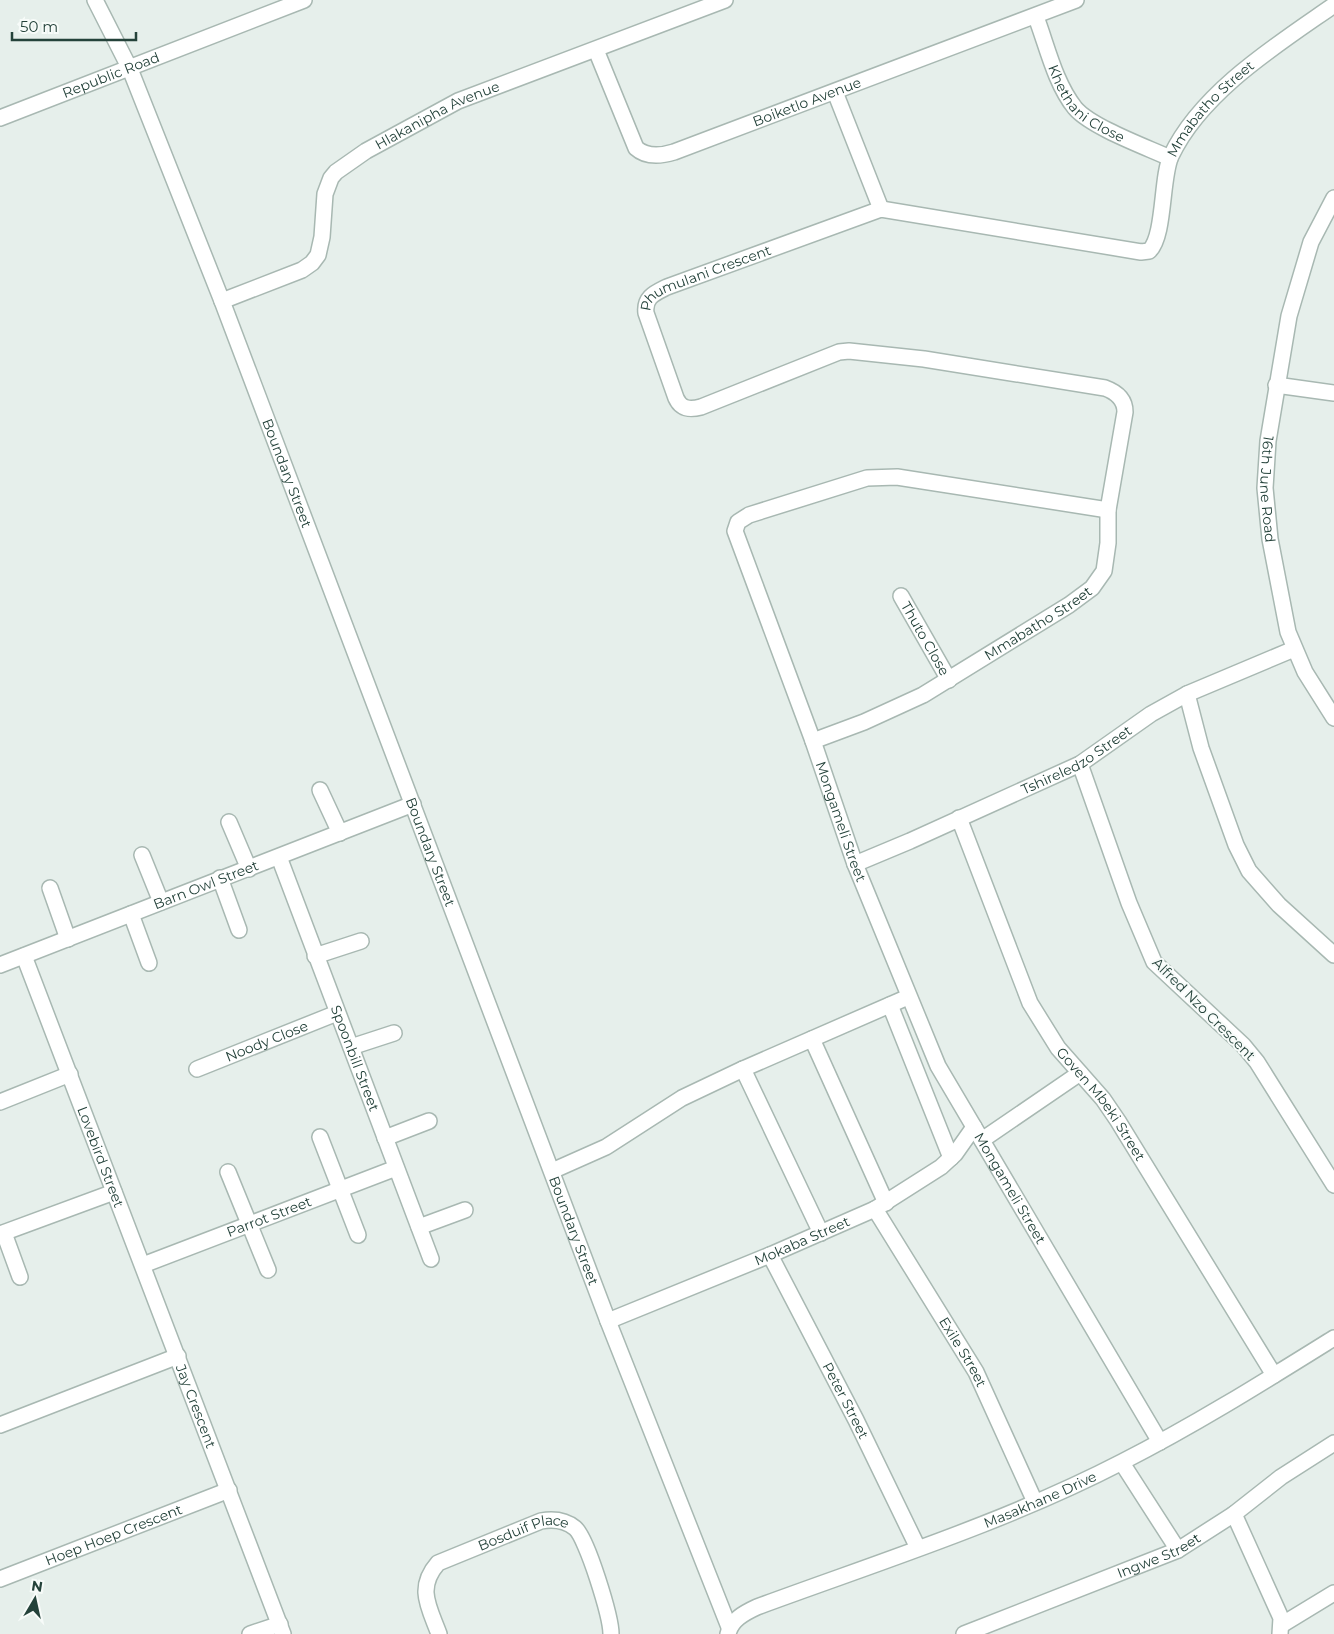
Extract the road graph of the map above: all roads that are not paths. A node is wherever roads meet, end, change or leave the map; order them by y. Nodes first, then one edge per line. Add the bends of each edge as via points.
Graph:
1 (95, 0) edge
2 (304, 0) edge
3 (726, 0) edge
4 (1076, 0) edge
5 (1334, 5) edge
6 (1036, 17) junction
7 (596, 50) junction
8 (130, 69) junction
9 (835, 92) junction
10 (0, 118) edge
11 (1170, 158) junction
12 (1334, 198) edge
13 (880, 209) junction
14 (1145, 252) joint
15 (222, 301) junction
16 (1276, 385) junction
17 (1334, 393) edge
18 (1124, 403) joint
19 (1108, 510) junction
20 (901, 596) dead end
21 (1294, 648) junction
22 (949, 680) junction
23 (1187, 694) junction
24 (1334, 718) edge
25 (813, 741) junction
26 (1080, 764) junction
27 (320, 790) dead end
28 (413, 804) junction
29 (959, 818) junction
30 (229, 822) dead end
31 (340, 833) junction
32 (142, 855) dead end
33 (279, 858) junction
34 (855, 864) junction
35 (248, 869) junction
36 (220, 878) junction
37 (50, 888) dead end
38 (161, 902) junction
39 (130, 914) junction
40 (239, 930) dead end
41 (68, 939) junction
42 (361, 941) dead end
43 (1334, 955) edge
44 (24, 956) junction
45 (315, 956) junction
46 (149, 963) dead end
47 (0, 965) edge
48 (908, 997) junction
49 (890, 1005) junction
50 (337, 1013) junction
51 (394, 1033) dead end
52 (812, 1039) junction
53 (351, 1047) junction
54 (743, 1068) junction
55 (197, 1069) dead end
56 (1080, 1073) junction
57 (70, 1074) junction
58 (0, 1102) edge
59 (429, 1121) dead end
60 (974, 1127) junction
61 (320, 1137) dead end
62 (385, 1138) junction
63 (982, 1140) junction
64 (951, 1158) junction
65 (396, 1168) junction
66 (552, 1171) junction
67 (228, 1172) dead end
68 (1334, 1185) edge
69 (340, 1190) junction
70 (114, 1192) junction
71 (880, 1206) junction
72 (465, 1210) dead end
73 (250, 1225) junction
74 (419, 1227) junction
75 (2, 1233) edge
76 (821, 1233) junction
77 (358, 1235) dead end
78 (770, 1255) junction
79 (431, 1259) dead end
80 (143, 1265) junction
81 (268, 1270) dead end
82 (20, 1277) dead end
83 (608, 1321) junction
84 (1334, 1338) edge
85 (178, 1356) junction
86 (1274, 1375) junction
87 (0, 1425) edge
88 (1160, 1442) junction
89 (1334, 1443) edge
90 (1122, 1462) junction
91 (229, 1490) junction
92 (1035, 1502) junction
93 (1234, 1514) junction
94 (918, 1548) junction
95 (1178, 1550) junction
96 (0, 1579) edge
97 (1334, 1593) edge
98 (282, 1629) edge
99 (1281, 1629) edge
100 (728, 1630) edge
101 (250, 1634) edge
102 (439, 1634) edge
103 (611, 1634) edge
104 (964, 1634) edge

1 - 8 street, Boundary Street
2 - 8 street, Republic Road
3 - 7 street, Hlakanipha Avenue
4 - 6 street, Boiketlo Avenue
5 - 11 street, Mmabatho Street via 1257,59 1233,80 1204,109
6 - 9 street, Boiketlo Avenue
6 - 11 street, Khethani Close via 1061,84 1076,108 1096,122
7 - 9 street, Boiketlo Avenue via 633,142 640,152 649,155 674,152
7 - 15 street, Hlakanipha Avenue via 458,102 366,151 336,172 327,186 320,246 312,263 302,270
8 - 10 street, Republic Road
8 - 15 street, Boundary Street
9 - 13 street
11 - 14 street, Mmabatho Street via 1154,242 1151,250
12 - 16 street, 16th June Road via 1322,217 1305,260 1289,316
13 - 14 street, Phumulani Crescent
13 - 18 street, Phumulani Crescent via 650,296 646,302 646,313 680,405 689,409 701,407 839,352 857,351 1105,388 1115,392
15 - 28 street, Boundary Street
16 - 17 street
16 - 21 street, 16th June Road via 1267,454 1266,510 1283,615
18 - 19 street, Mmabatho Street
19 - 22 street, Mmabatho Street via 1104,571 1092,588
19 - 25 street, Mongameli Street via 881,477 867,478 743,518 735,527 736,537
20 - 22 street, Thuto Close
21 - 23 street, Tshireledzo Street
21 - 24 street, 16th June Road via 1304,672
22 - 25 street, Mmabatho Street via 898,707
23 - 26 street, Tshireledzo Street via 1151,714
23 - 43 street via 1201,748 1242,860 1256,882
25 - 34 street, Mongameli Street
26 - 29 street, Tshireledzo Street
26 - 68 street, Alfred Nzo Crescent via 1129,903 1154,962 1257,1062
27 - 31 street
28 - 31 street, Barn Owl Street
28 - 66 street, Boundary Street
29 - 34 street, Tshireledzo Street
29 - 56 street, Goven Mbeki Street via 1030,1003 1058,1048
30 - 35 street
31 - 33 street, Barn Owl Street
32 - 38 street
33 - 35 street, Barn Owl Street
33 - 45 street, Spoonbill Street
34 - 48 street, Mongameli Street
35 - 36 street, Barn Owl Street
36 - 38 street, Barn Owl Street
36 - 40 street
37 - 41 street
38 - 39 street, Barn Owl Street
39 - 41 street, Barn Owl Street
39 - 46 street
41 - 44 street, Barn Owl Street
42 - 45 street
44 - 47 street, Barn Owl Street
44 - 57 street, Lovebird Street
45 - 50 street, Spoonbill Street
48 - 49 street
48 - 60 street, Mongameli Street via 938,1066
49 - 52 street
49 - 64 street
50 - 53 street, Spoonbill Street
50 - 55 street, Noody Close
51 - 53 street
52 - 54 street
52 - 71 street, Exile Street
53 - 62 street, Spoonbill Street
54 - 66 street via 682,1098 606,1147
54 - 76 street
56 - 63 street
56 - 86 street, Goven Mbeki Street via 1118,1121
57 - 58 street
57 - 70 street, Lovebird Street
59 - 62 street
60 - 63 street, Mongameli Street
60 - 64 street, Mokaba Street
61 - 69 street
62 - 65 street, Spoonbill Street
63 - 88 street, Mongameli Street
64 - 71 street, Mokaba Street
65 - 69 street, Parrot Street
65 - 74 street, Spoonbill Street
66 - 83 street, Boundary Street
67 - 73 street
69 - 73 street, Parrot Street
69 - 77 street
70 - 75 street
70 - 80 street, Lovebird Street
71 - 76 street, Mokaba Street
71 - 92 street, Exile Street via 978,1378
72 - 74 street
73 - 80 street, Parrot Street
73 - 81 street
74 - 79 street, Spoonbill Street
75 - 82 street
76 - 78 street, Mokaba Street
78 - 83 street, Mokaba Street
78 - 94 street, Peter Street
80 - 85 street, Lovebird Street
83 - 100 street, Boundary Street
84 - 86 street, Masakhane Drive
85 - 87 street, Jay Crescent
85 - 91 street, Jay Crescent
86 - 88 street, Masakhane Drive
88 - 90 street, Masakhane Drive
89 - 93 street, Ingwe Street via 1281,1477
90 - 92 street, Masakhane Drive
90 - 95 street
91 - 96 street, Hoep Hoep Crescent
91 - 98 street, Jay Crescent
92 - 94 street, Masakhane Drive
93 - 95 street, Ingwe Street
93 - 99 street
94 - 100 street, Masakhane Drive via 757,1607 739,1617
95 - 104 street, Ingwe Street
97 - 99 street
98 - 101 street
102 - 103 street, Bosduif Place via 426,1600 425,1588 430,1572 438,1563 541,1521 555,1520 574,1528 582,1539 609,1616

